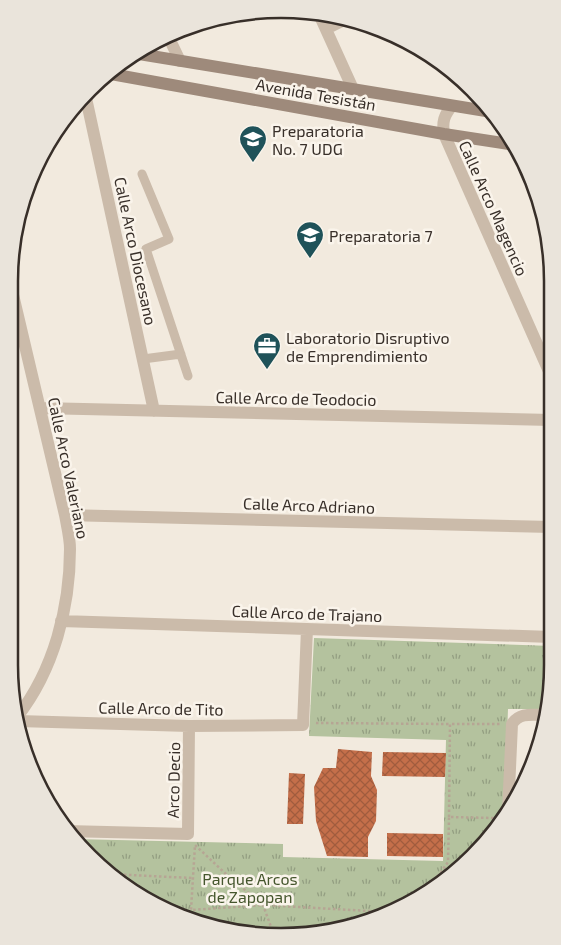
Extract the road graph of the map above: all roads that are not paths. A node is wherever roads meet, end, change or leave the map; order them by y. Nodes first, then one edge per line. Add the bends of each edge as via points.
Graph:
1 (322, 21) edge
2 (336, 24) edge
3 (326, 29) junction
4 (171, 42) edge
5 (145, 55) edge
6 (180, 61) junction
7 (116, 75) edge
8 (353, 89) junction
9 (87, 103) edge
10 (452, 106) junction
11 (481, 110) edge
12 (444, 134) junction
13 (505, 143) edge
14 (142, 174) dead end
15 (18, 316) edge
16 (181, 354) junction
17 (143, 359) junction
18 (544, 360) edge
19 (188, 376) dead end
20 (40, 408) junction
21 (154, 410) junction
22 (544, 420) edge
23 (65, 515) junction
24 (544, 528) edge
25 (61, 621) junction
26 (307, 629) junction
27 (544, 637) edge
28 (22, 710) edge
29 (538, 715) edge
30 (24, 721) edge
31 (189, 726) junction
32 (509, 795) edge
33 (77, 831) edge

1 - 3 street
2 - 3 street
3 - 8 street
4 - 6 street
5 - 6 street, Avenida Tesistán
6 - 8 street, Avenida Tesistán
7 - 12 street, Avenida Tesistán
8 - 10 street, Avenida Tesistán
9 - 17 street, Calle Arco Diocesano
10 - 11 street, Avenida Tesistán
10 - 12 street, Calle Arco Magencio via 445,114
12 - 13 street, Avenida Tesistán
12 - 18 street, Calle Arco Magencio
14 - 16 lane via 169,239 146,249
15 - 20 street, Calle Arco Valeriano
16 - 17 lane
16 - 19 lane
17 - 21 street, Calle Arco Diocesano
20 - 21 street, Calle Arco de Teodocio
20 - 23 street, Calle Arco Valeriano
21 - 22 street, Calle Arco de Teodocio
23 - 24 street, Calle Arco Adriano
23 - 25 street, Calle Arco Valeriano via 70,547 68,588
25 - 26 street, Calle Arco de Trajano
25 - 28 street, Calle Arco Valeriano via 48,665
26 - 27 street, Calle Arco de Trajano
26 - 31 street, Calle Arco de Tito via 303,724
29 - 32 street via 523,715 512,724
30 - 31 street, Calle Arco de Tito
31 - 33 street, Arco Decio via 188,834

